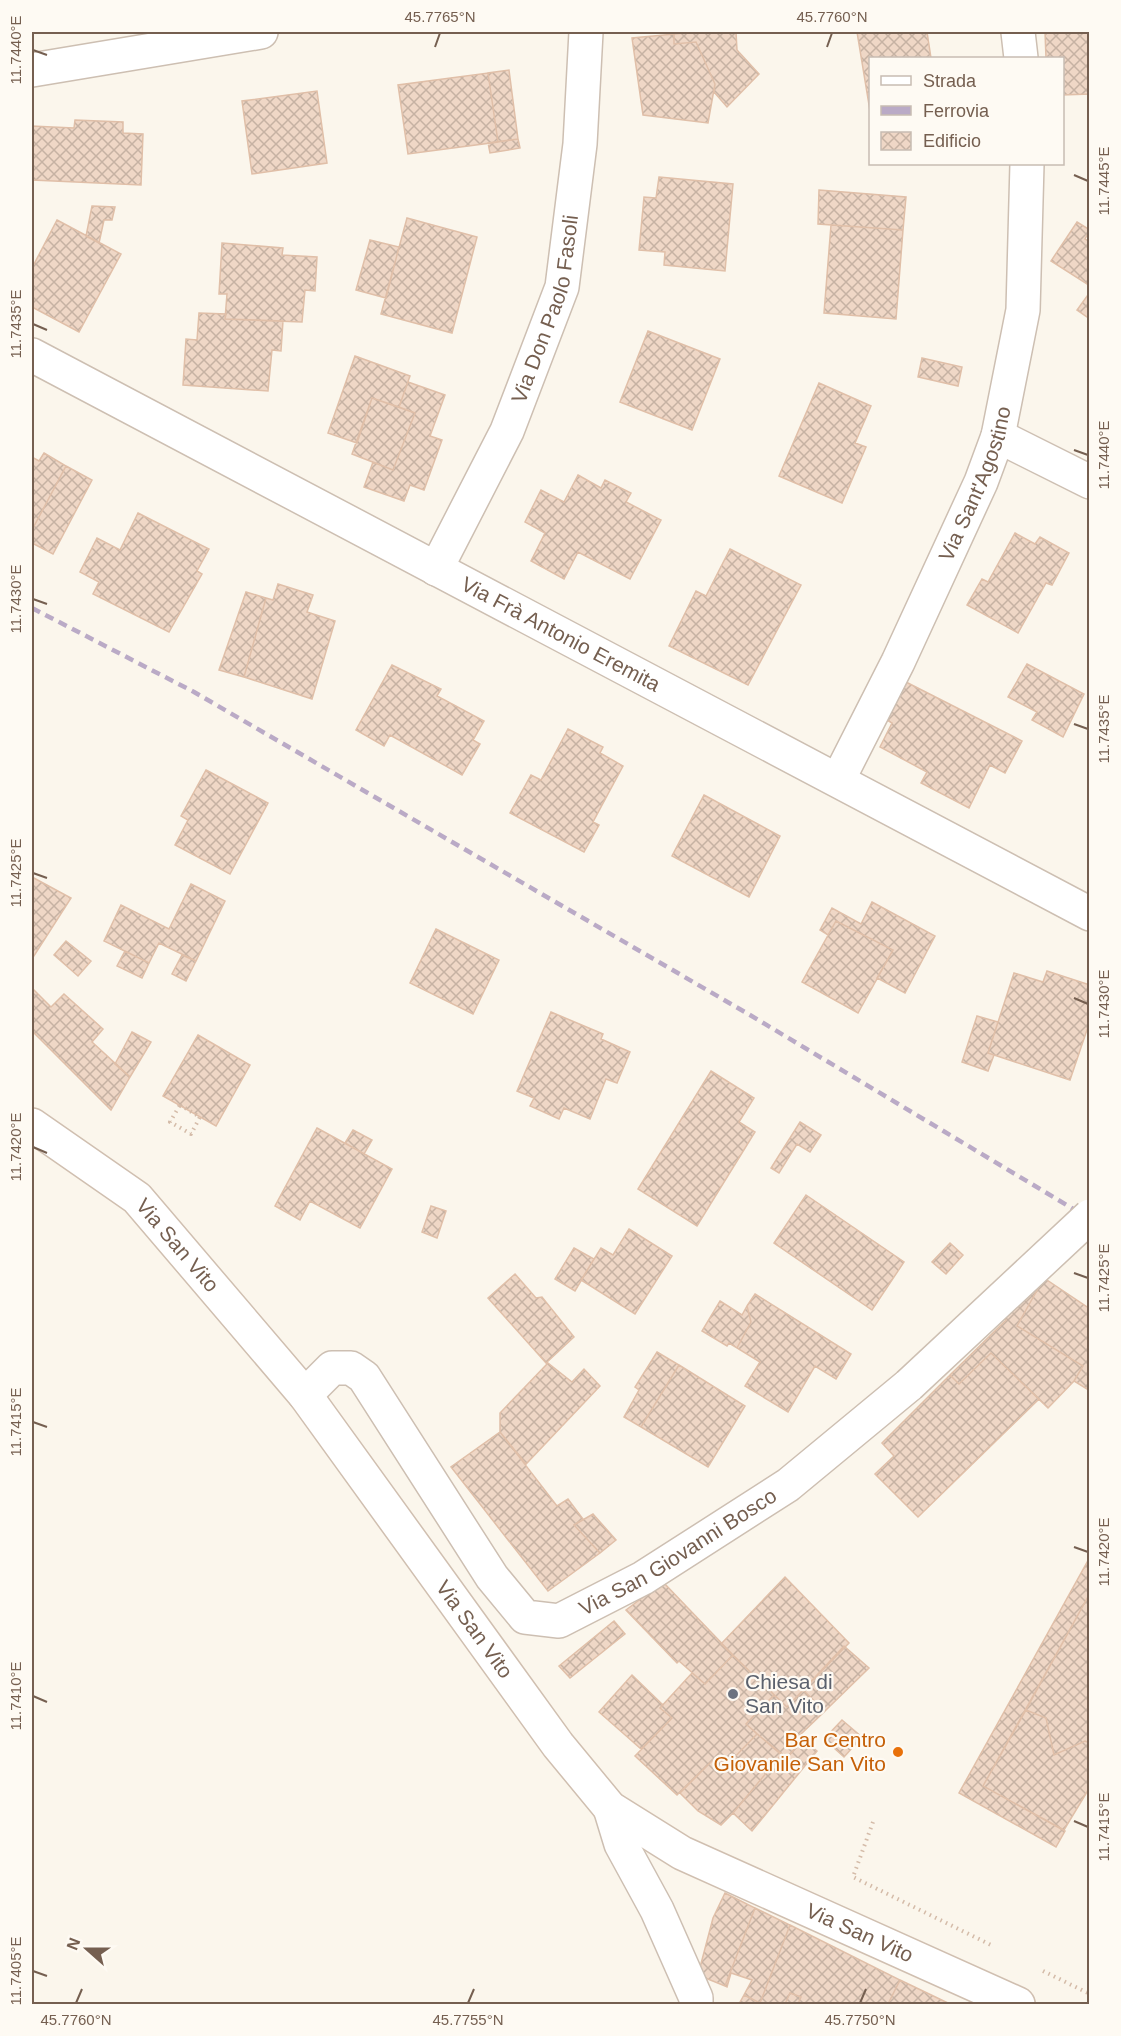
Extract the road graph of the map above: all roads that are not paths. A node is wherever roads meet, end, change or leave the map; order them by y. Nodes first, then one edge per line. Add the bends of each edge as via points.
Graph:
1 (261, 32) edge
2 (586, 32) edge
3 (1018, 32) edge
4 (1021, 57) edge
5 (32, 70) edge
6 (1027, 165) edge
7 (32, 355) edge
8 (998, 436) junction
9 (1089, 482) edge
10 (436, 569) junction
11 (838, 780) junction
12 (1089, 914) edge
13 (32, 1125) edge
14 (1089, 1216) edge
15 (305, 1395) junction
16 (610, 1808) junction
17 (696, 2004) edge
18 (1018, 2004) edge

1 - 5 street
2 - 10 street, Via Don Paolo Fasoli via 580,144 562,287 507,431
3 - 4 street
6 - 8 street, Via Sant'Agostino via 1023,310
7 - 10 street, Via Frà Antonio Eremita
8 - 9 street
8 - 11 street, Via Sant'Agostino via 981,482 898,662
10 - 11 street, Via Frà Antonio Eremita
11 - 12 street, Via Frà Antonio Eremita
13 - 15 street, Via San Vito via 137,1198
14 - 15 street, Via San Giovanni Bosco, bridge via 909,1385 788,1485 643,1578 559,1621 525,1617 499,1585 363,1377 351,1368 332,1368
15 - 16 street, Via San Vito via 558,1745
16 - 17 street via 621,1844 657,1910
16 - 18 street, Via San Vito via 682,1853

